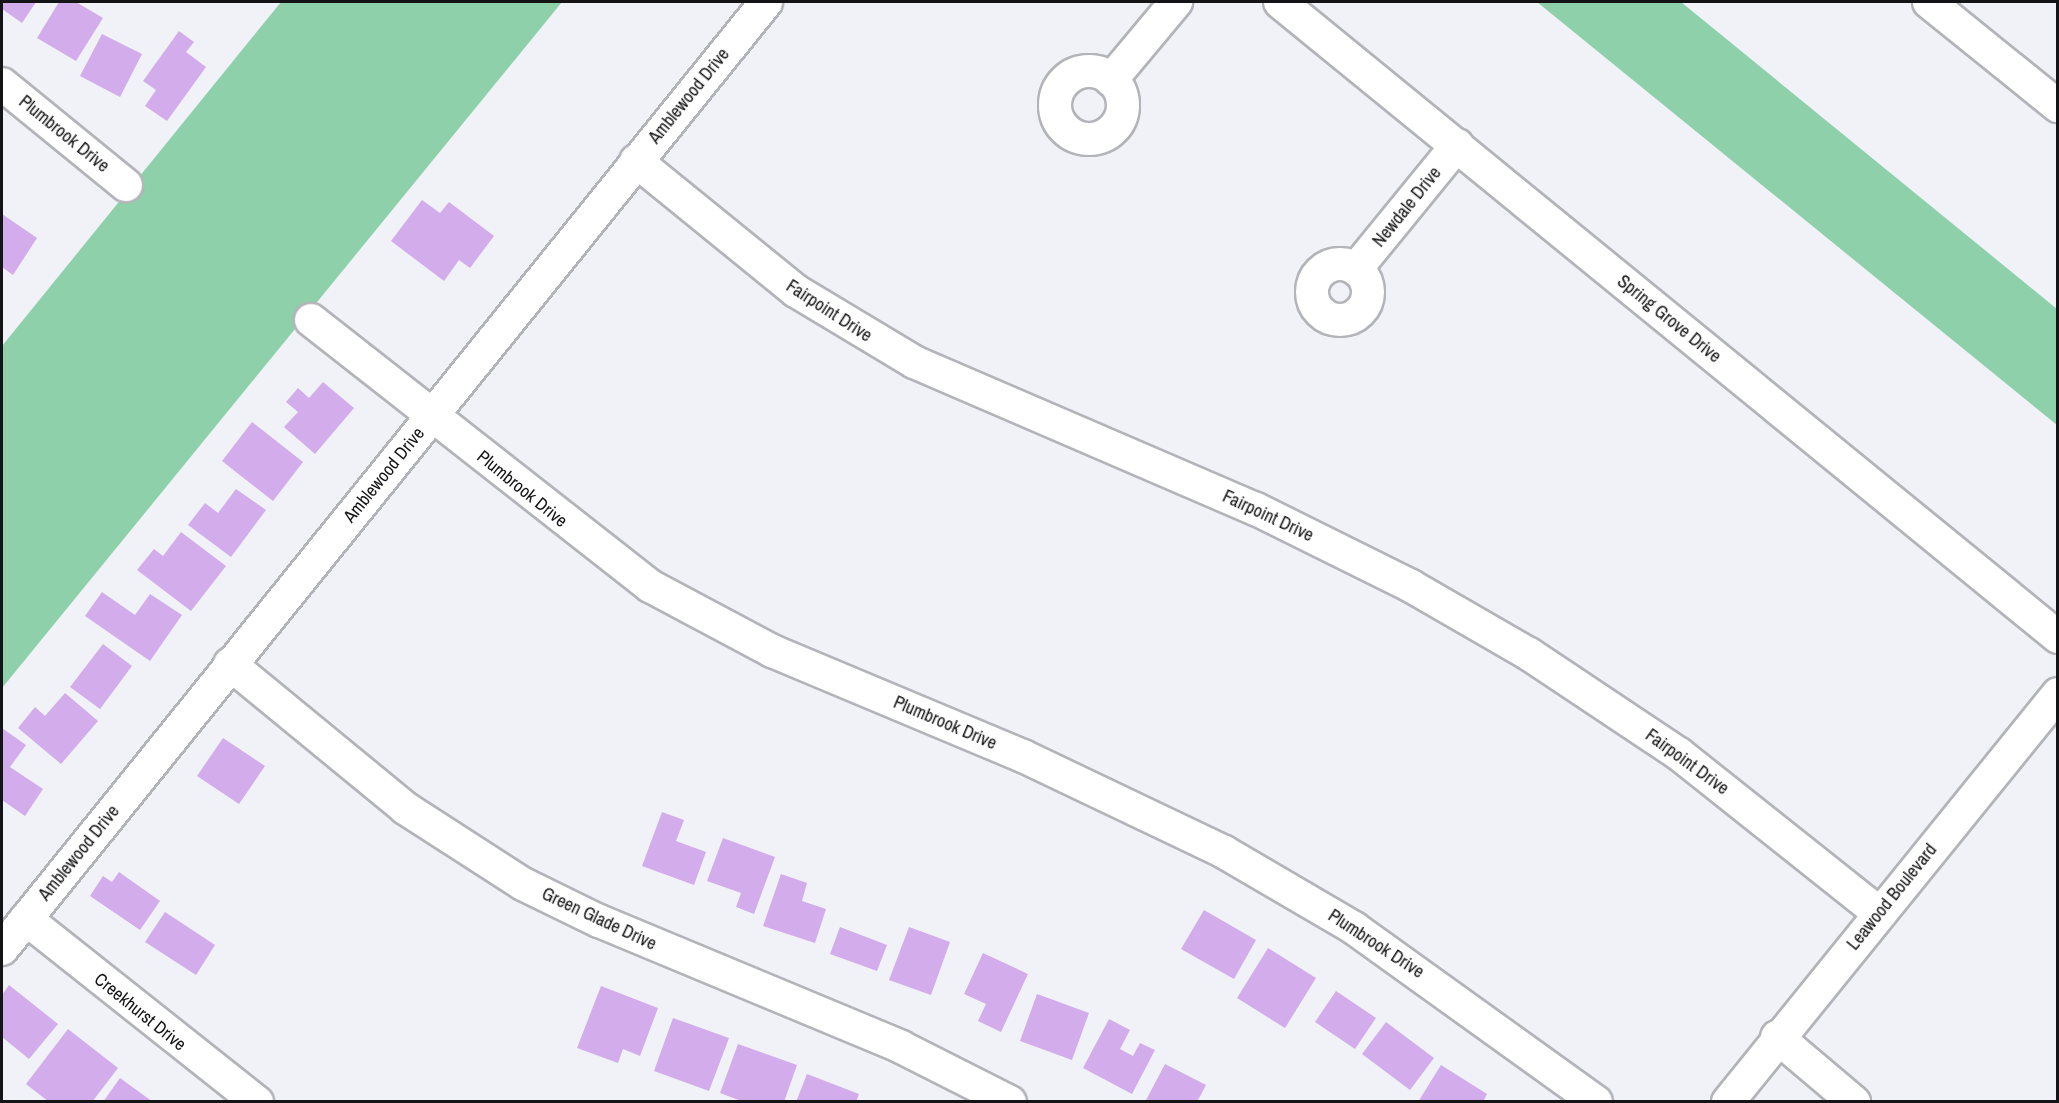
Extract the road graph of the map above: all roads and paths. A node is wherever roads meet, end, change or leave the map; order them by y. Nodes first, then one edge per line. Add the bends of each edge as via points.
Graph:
1 (766, 2) edge
2 (1176, 2) edge
3 (1280, 2) edge
4 (1929, 2) edge
5 (1111, 80) dead end
6 (7, 98) edge
7 (2058, 106) edge
8 (1457, 145) junction
9 (636, 161) junction
10 (126, 185) dead end
11 (1356, 269) dead end
12 (311, 320) dead end
13 (432, 415) junction
14 (2058, 638) edge
15 (230, 664) junction
16 (2058, 694) edge
17 (1879, 913) junction
18 (26, 919) junction
19 (2, 949) edge
20 (1777, 1037) junction
21 (257, 1101) edge
22 (1010, 1101) edge
23 (1596, 1101) edge
24 (1728, 1101) edge
25 (1854, 1101) edge

1 - 9 street, Amblewood Drive
2 - 5 street
3 - 8 street, Spring Grove Drive
4 - 7 street
6 - 10 street, Plumbrook Drive
8 - 11 street, Newdale Drive
8 - 14 street, Spring Grove Drive
9 - 13 street, Amblewood Drive
9 - 17 street, Fairpoint Drive via 796,291 896,352 1256,509 1401,581 1529,654 1679,754
12 - 13 street, Plumbrook Drive
13 - 15 street, Amblewood Drive
13 - 23 street, Plumbrook Drive via 610,559 688,609 772,651 1085,783 1224,852 1383,948
15 - 18 street, Amblewood Drive
15 - 22 street, Green Glade Drive via 405,808 513,878 598,921 901,1047
16 - 17 street, Leawood Boulevard
17 - 20 street, Leawood Boulevard
18 - 19 street, Amblewood Drive
18 - 21 street, Creekhurst Drive
20 - 24 street, Leawood Boulevard
20 - 25 street

